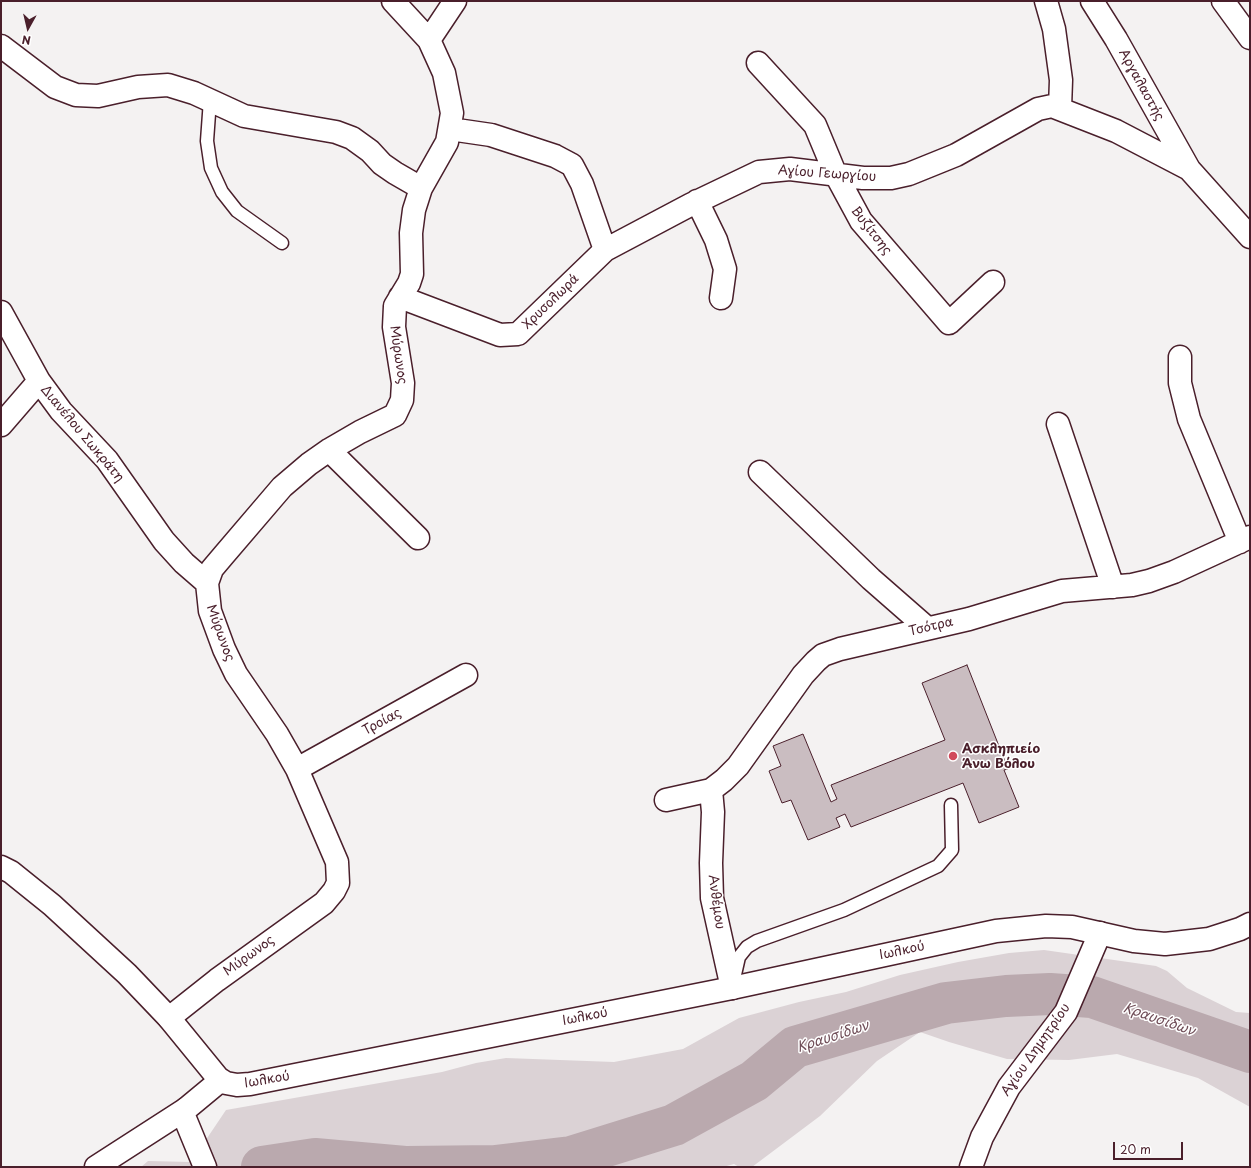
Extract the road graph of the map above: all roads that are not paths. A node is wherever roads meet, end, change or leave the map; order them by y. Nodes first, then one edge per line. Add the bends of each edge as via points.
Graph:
1 (393, 1) edge
2 (455, 1) edge
3 (1046, 1) edge
4 (1092, 1) edge
5 (1223, 1) edge
6 (1250, 38) edge
7 (429, 40) junction
8 (1, 46) edge
9 (758, 63) dead end
10 (210, 100) junction
11 (1060, 108) junction
12 (450, 129) junction
13 (1189, 169) junction
14 (835, 173) junction
15 (421, 188) junction
16 (697, 201) junction
17 (1250, 237) edge
18 (282, 243) dead end
19 (605, 250) junction
20 (993, 282) dead end
21 (400, 296) junction
22 (721, 298) dead end
23 (1, 312) edge
24 (1180, 357) dead end
25 (39, 381) junction
26 (1058, 424) dead end
27 (1, 425) edge
28 (329, 450) junction
29 (760, 472) dead end
30 (418, 538) dead end
31 (1245, 539) edge
32 (207, 584) junction
33 (1113, 587) junction
34 (927, 628) junction
35 (466, 676) dead end
36 (298, 769) junction
37 (711, 790) junction
38 (666, 800) dead end
39 (951, 805) dead end
40 (1, 867) edge
41 (1250, 924) edge
42 (1100, 933) junction
43 (732, 988) junction
44 (169, 1018) junction
45 (221, 1080) junction
46 (186, 1109) junction
47 (202, 1158) edge
48 (96, 1167) edge
49 (971, 1167) edge

1 - 7 street, Μύρωνος
2 - 7 street
3 - 11 street via 1054,29 1061,80
4 - 13 street, Αργαλαστής
5 - 6 street
7 - 12 street, Μύρωνος via 437,55 448,91 452,114
8 - 10 street via 55,87 76,95 98,96 138,87 168,85
9 - 14 street, Βυζίτσης via 815,125
10 - 15 street via 244,116 336,132 352,138 382,164
10 - 18 lane via 207,141 211,168 222,192 237,211
11 - 13 street, Αγίου Γεωργίου via 1116,131
11 - 14 street, Αγίου Γεωργίου via 1052,106 1038,109 956,155 909,174 890,178 863,178
12 - 15 street, Μύρωνος via 444,148
12 - 19 street via 491,135 555,156 572,165 582,184
13 - 17 street, Αγίου Γεωργίου
14 - 16 street, Αγίου Γεωργίου via 790,168 759,172
14 - 20 street, Βυζίτσης via 861,221 948,323
15 - 21 street, Μύρωνος via 411,224 411,278
16 - 19 street, Αγίου Γεωργίου
16 - 22 street via 716,240 724,269
19 - 21 street, Χρυσολωρά via 518,334 500,335
21 - 28 street, Μύρωνος via 395,306 394,327 403,384 400,408 387,420
23 - 25 street, Διανέλου Σωκράτη
24 - 31 street via 1180,383 1189,419
25 - 27 street
25 - 32 street, Διανέλου Σωκράτη via 61,411 107,460 164,541
26 - 33 street
28 - 30 street
28 - 32 street, Μύρωνος via 296,474 256,515 212,569
29 - 34 street via 871,579
31 - 33 street, Τσότρα via 1149,581
32 - 36 street, Μύρωνος via 210,611 230,663
33 - 34 street, Τσότρα via 1062,590 969,619
34 - 37 street, Τσότρα via 823,655 803,676 738,766
35 - 36 street, Τροίας
36 - 44 street, Μύρωνος via 337,862 338,877 334,891 324,903
37 - 38 street, Τσότρα
37 - 43 street, Ανθέμου via 712,898
39 - 43 lane via 952,850 938,866 844,910 757,941 747,947 739,957
40 - 44 street via 52,905 127,974
41 - 42 street, Ιωλκού via 1220,936 1182,943 1148,943
42 - 43 street, Ιωλκού via 1060,926 996,931
42 - 49 street, Αγίου Δημητρίου via 1066,1012 1008,1087 987,1125
43 - 45 street, Ιωλκού via 250,1084 232,1084
44 - 45 street via 214,1075
45 - 46 street
46 - 47 street via 185,1123
46 - 48 street

